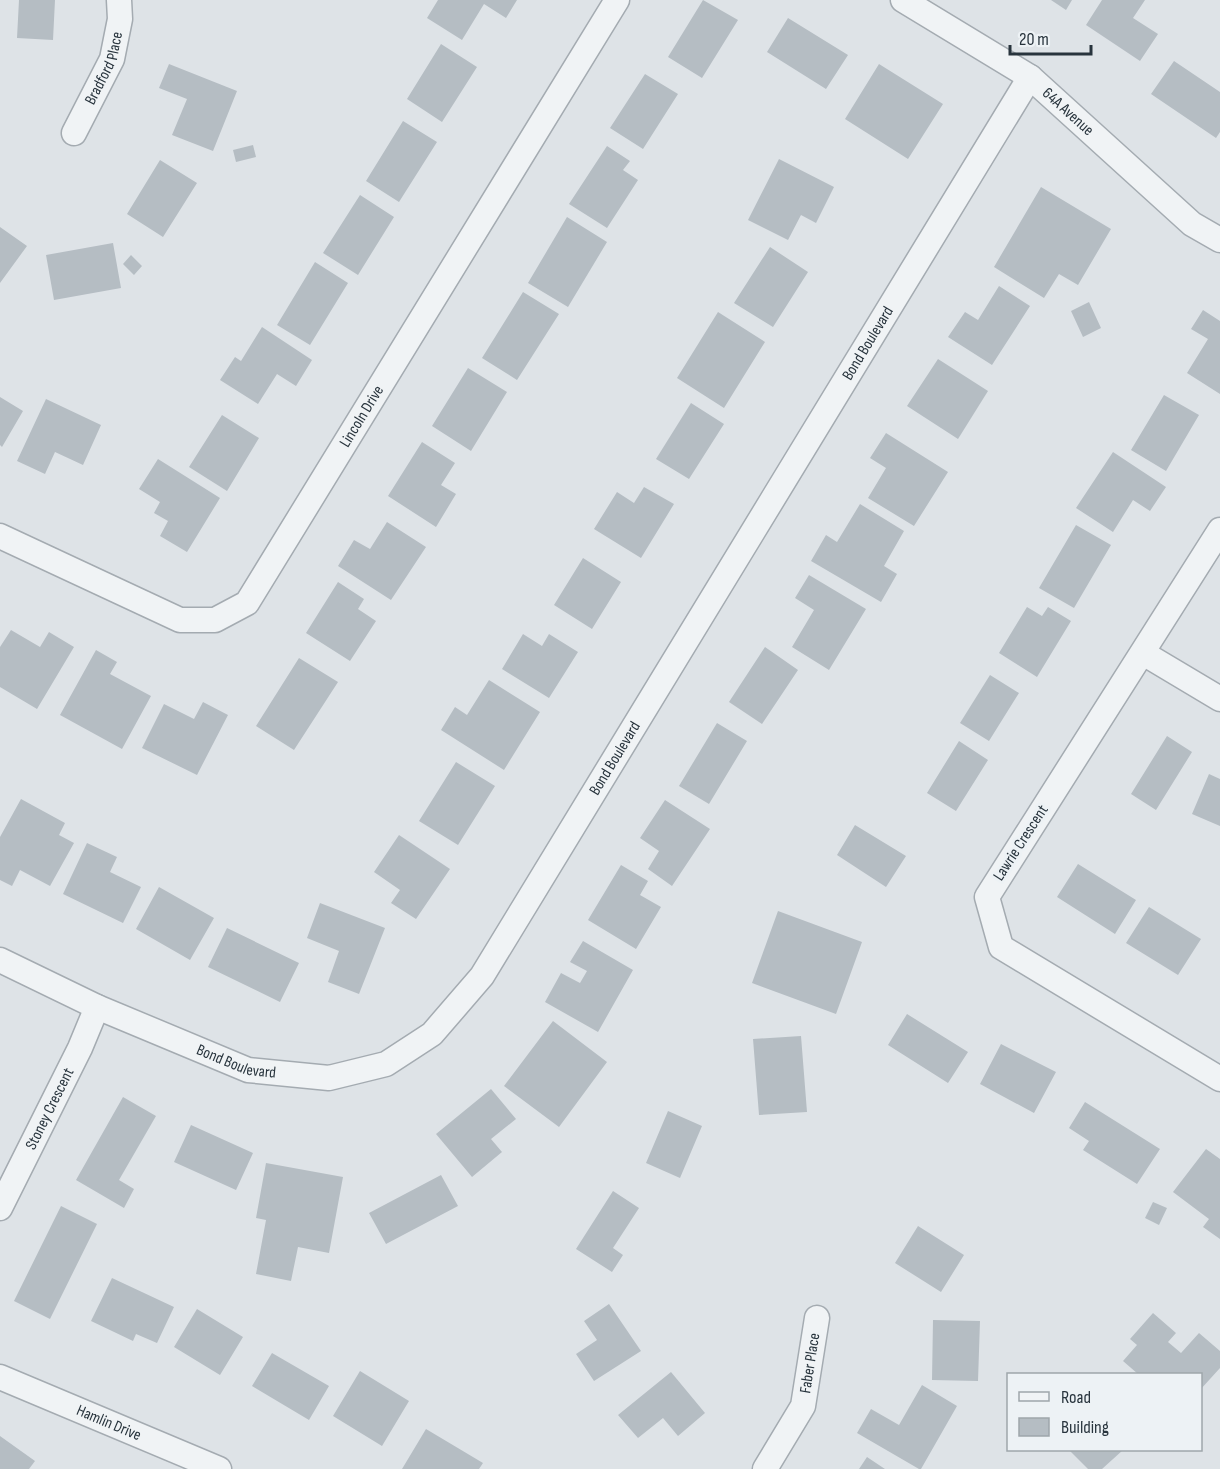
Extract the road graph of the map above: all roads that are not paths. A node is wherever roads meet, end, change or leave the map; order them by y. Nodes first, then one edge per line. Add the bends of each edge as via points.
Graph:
1 (119, 0) edge
2 (617, 0) edge
3 (903, 0) edge
4 (1030, 77) junction
5 (74, 133) dead end
6 (1220, 240) edge
7 (1220, 530) edge
8 (0, 536) edge
9 (1143, 653) junction
10 (1220, 699) edge
11 (0, 960) edge
12 (97, 1007) junction
13 (1220, 1079) edge
14 (0, 1208) edge
15 (817, 1318) dead end
16 (0, 1377) edge
17 (219, 1469) edge
18 (765, 1469) edge

1 - 5 street, Bradford Place via 120,19 112,59
2 - 8 street, Lincoln Drive via 247,603 215,620 180,620
3 - 4 street, 64A Avenue
4 - 6 street, 64A Avenue via 1192,224
4 - 12 street, Bond Boulevard via 482,976 432,1034 386,1064 329,1078 248,1070
7 - 9 street, Lawrie Crescent
9 - 10 street
9 - 13 street, Lawrie Crescent via 987,897 1001,947
11 - 12 street, Bond Boulevard
12 - 14 street, Stoney Crescent
15 - 18 street, Faber Place via 803,1406
16 - 17 street, Hamlin Drive

